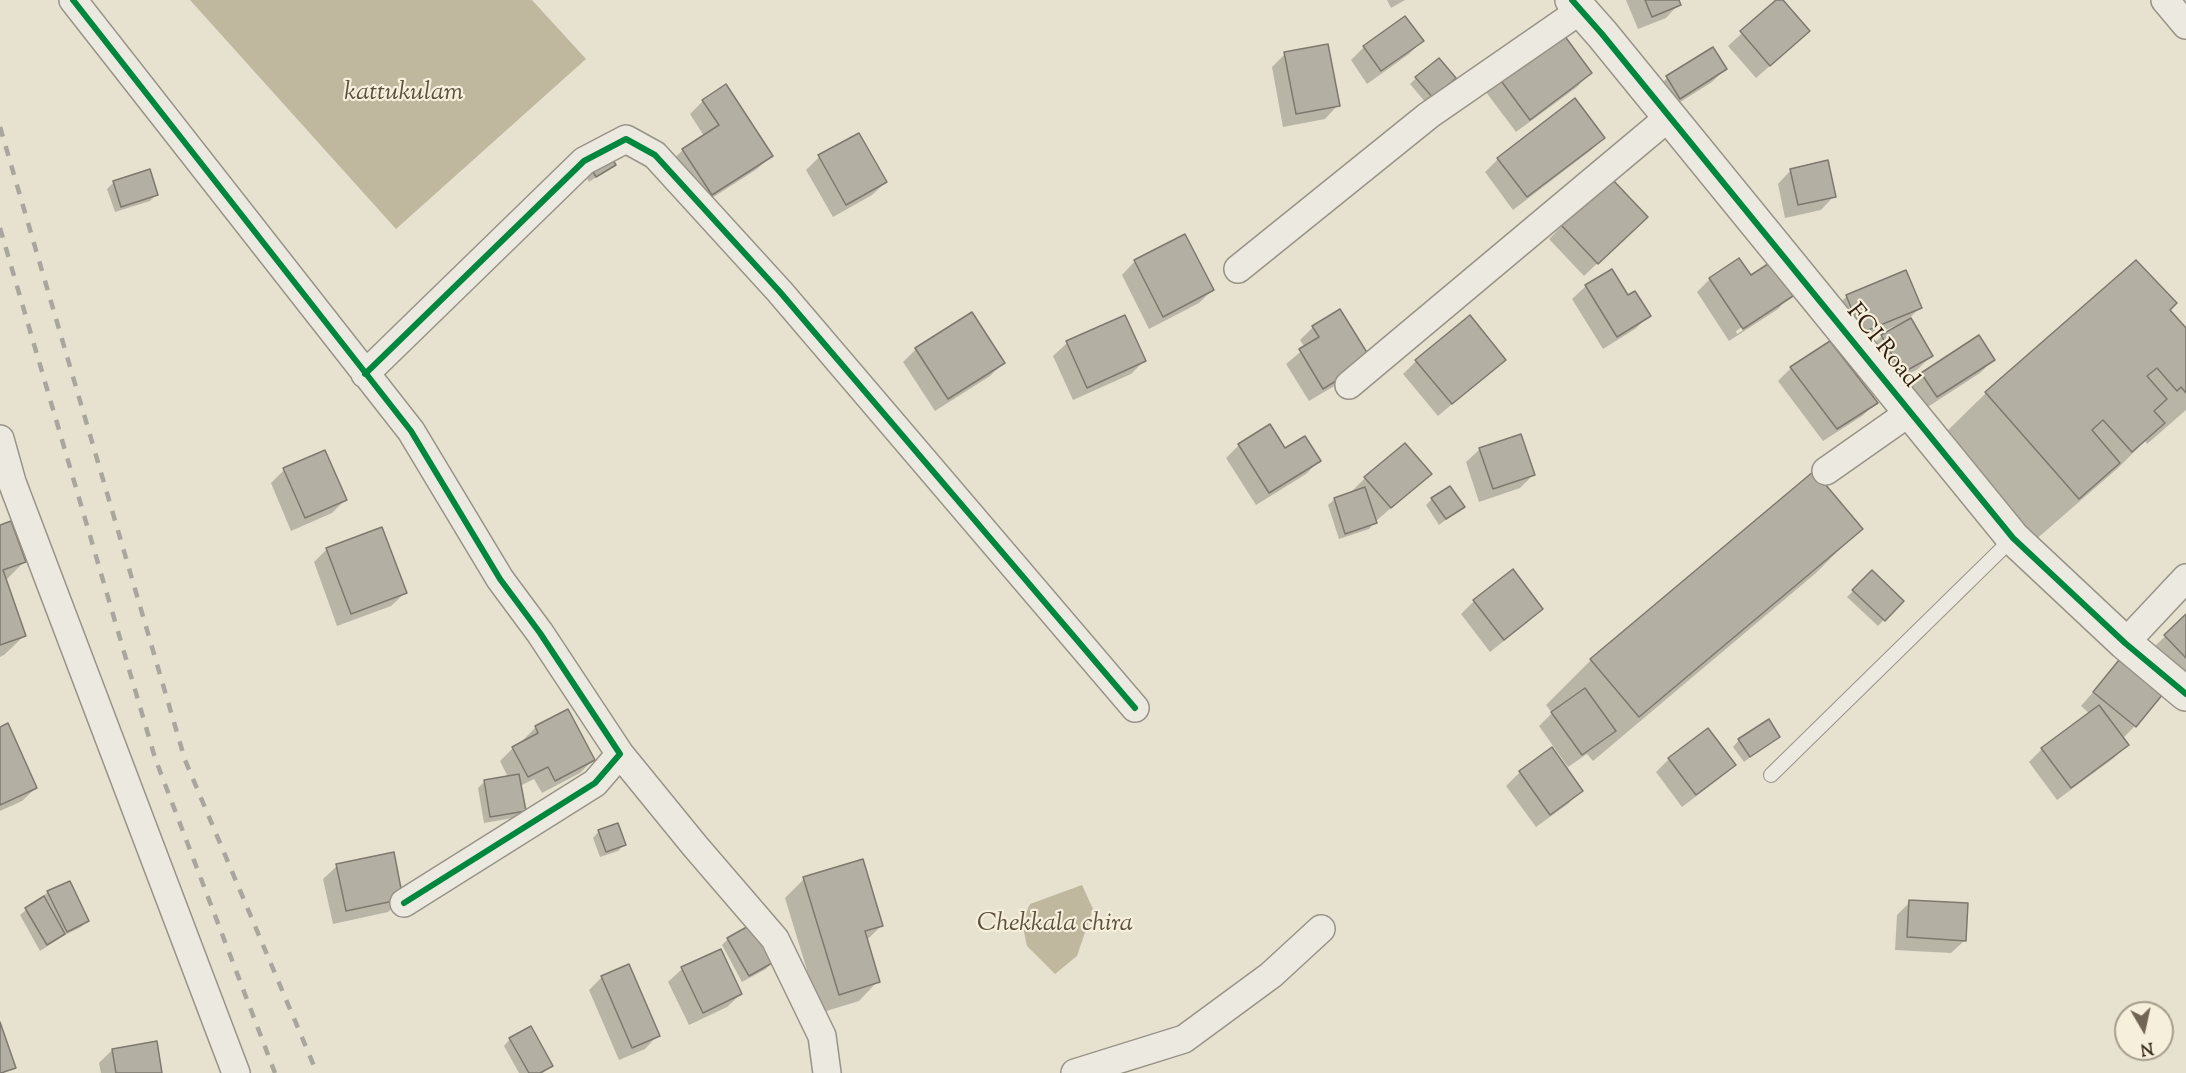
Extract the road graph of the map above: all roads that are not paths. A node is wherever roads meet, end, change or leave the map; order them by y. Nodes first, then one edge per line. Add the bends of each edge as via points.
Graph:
1 (73, 0) edge
2 (2164, 0) edge
3 (1576, 5) edge
4 (2186, 25) edge
5 (1669, 117) junction
6 (1238, 269) dead end
7 (365, 374) junction
8 (1349, 385) dead end
9 (1910, 412) junction
10 (0, 439) edge
11 (1826, 471) dead end
12 (2013, 538) junction
13 (2186, 578) edge
14 (2125, 642) junction
15 (2186, 694) edge
16 (1135, 708) dead end
17 (620, 754) junction
18 (1771, 775) dead end
19 (404, 903) dead end
20 (1321, 929) dead end
21 (236, 1073) edge
22 (827, 1073) edge
23 (1075, 1073) edge

1 - 7 street
2 - 4 street
3 - 5 street, FCI Road
3 - 6 street via 1429,115
5 - 8 street
5 - 9 street, FCI Road
7 - 16 street via 585,162 626,139 655,156 780,292
7 - 17 street via 411,431 500,579
9 - 11 street
9 - 12 street, FCI Road
10 - 21 street via 12,482
12 - 14 street, FCI Road
12 - 18 lane
13 - 14 street
14 - 15 street, FCI Road
17 - 19 street via 595,783
17 - 22 street via 776,939 822,1036
20 - 23 street via 1271,975 1184,1039

